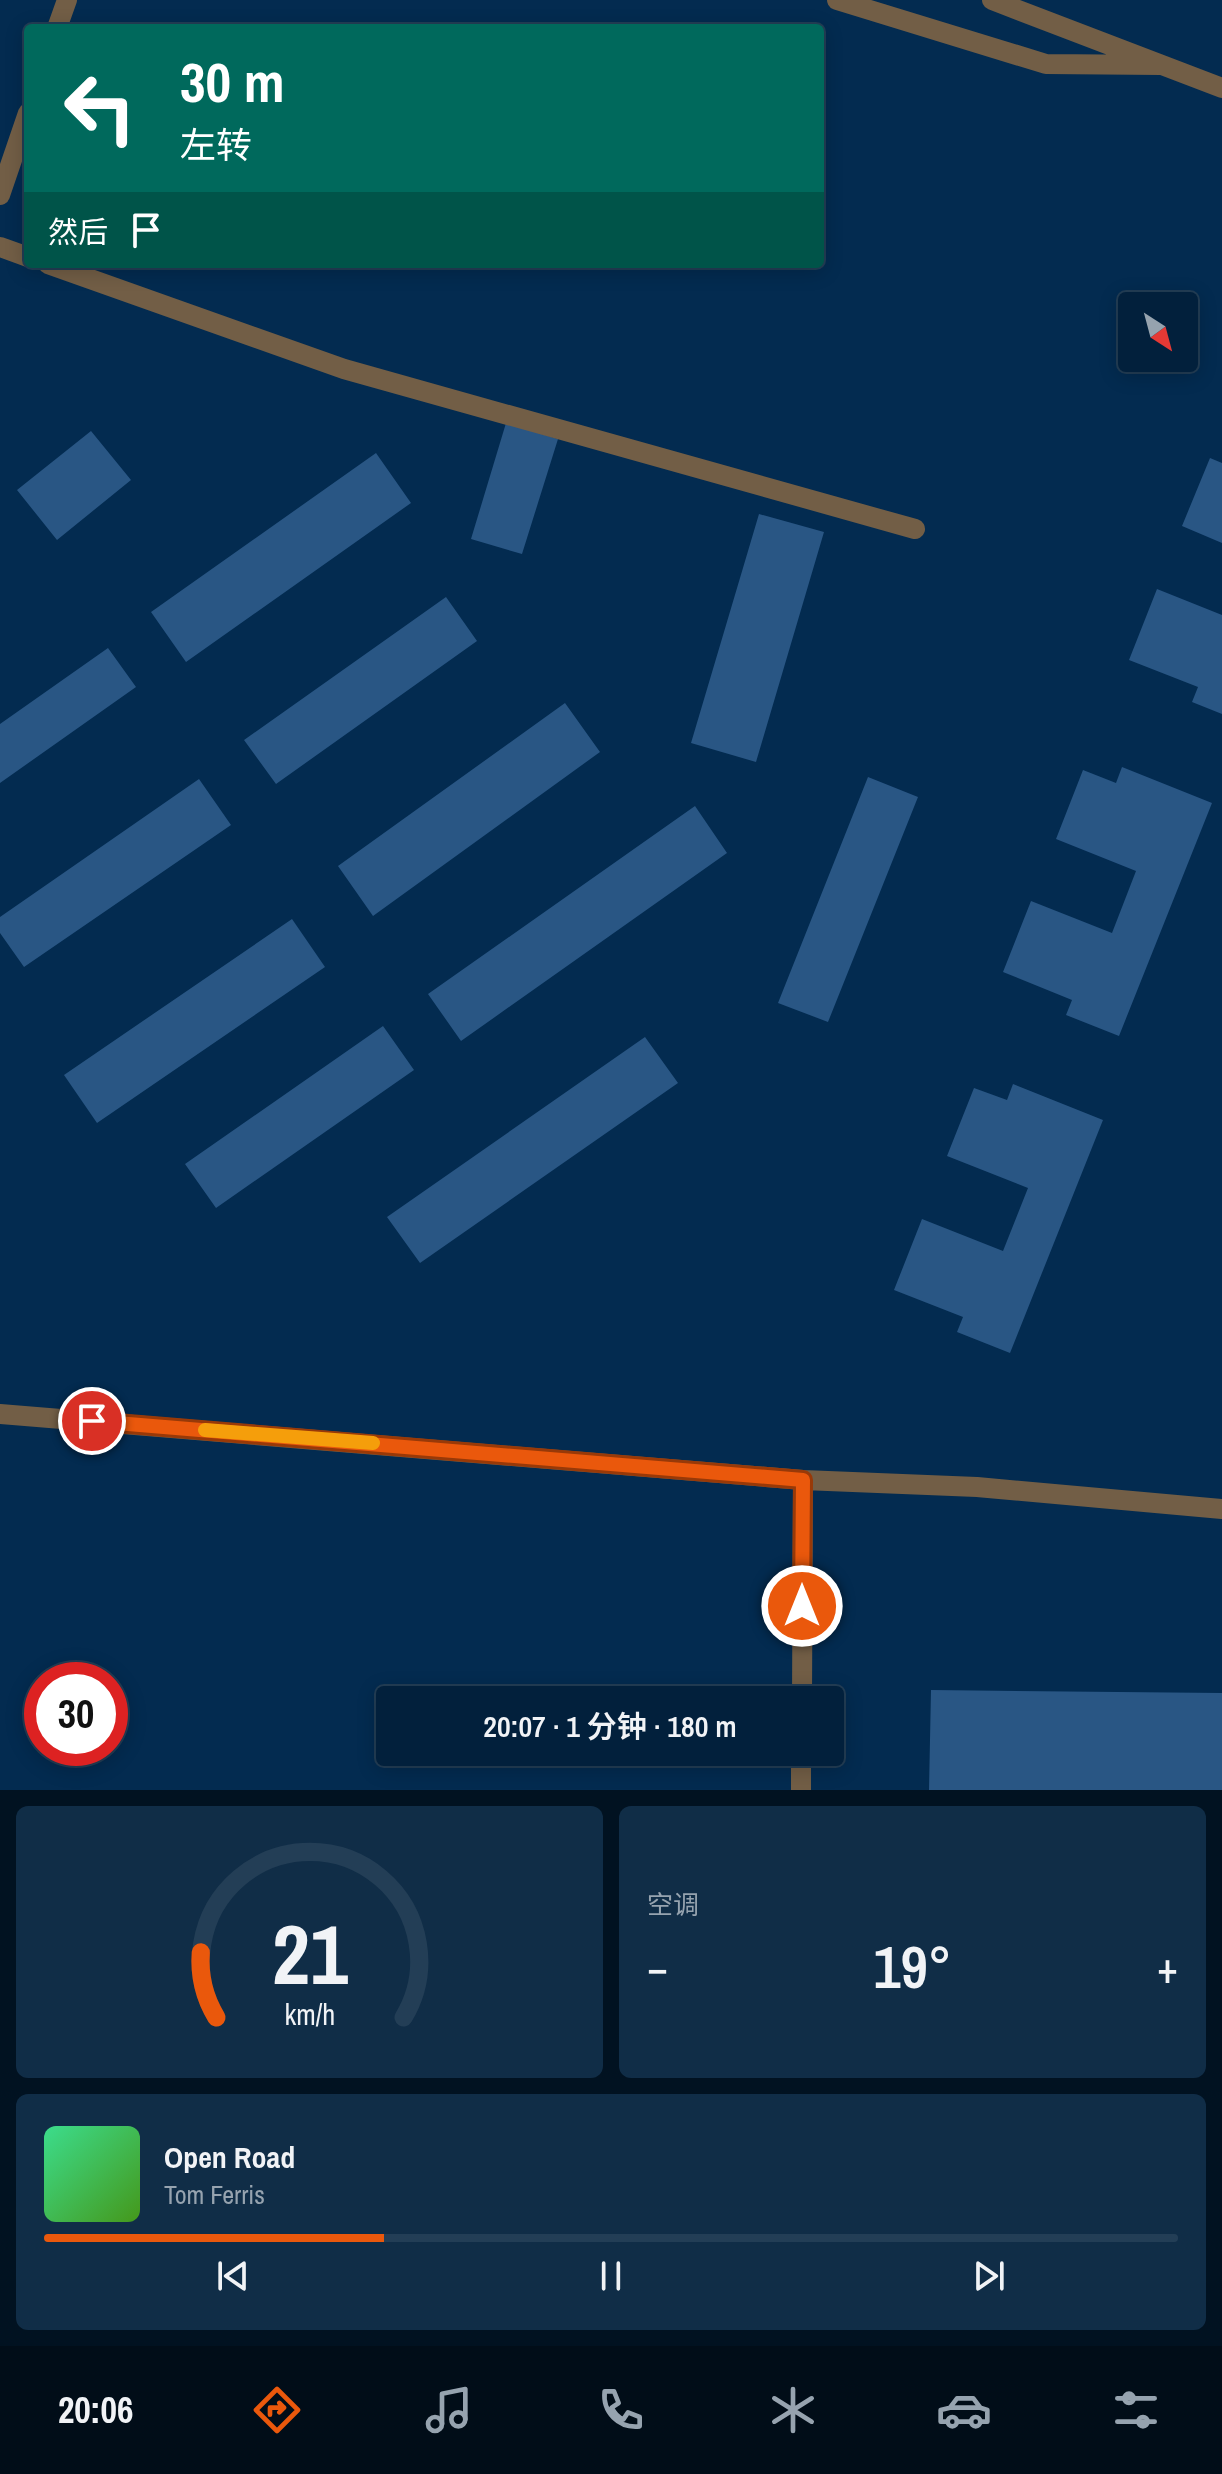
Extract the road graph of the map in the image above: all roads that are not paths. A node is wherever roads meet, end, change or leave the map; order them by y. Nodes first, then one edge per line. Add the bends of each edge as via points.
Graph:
1 (67, 0) edge
2 (837, 0) edge
3 (992, 0) edge
4 (58, 24) edge
5 (1161, 65) junction
6 (1222, 88) edge
7 (24, 125) edge
8 (0, 195) edge
9 (0, 247) edge
10 (24, 256) edge
11 (59, 268) edge
12 (915, 529) dead end
13 (0, 1414) edge
14 (803, 1480) junction
15 (1222, 1509) edge
16 (802, 1686) edge
17 (801, 1766) edge
18 (801, 1790) edge

1 - 4 street
2 - 5 street via 1046,64
3 - 5 street
5 - 6 street
7 - 8 street
9 - 10 street
11 - 12 street via 344,369
13 - 14 street
14 - 15 street via 977,1487
14 - 16 street
17 - 18 street

